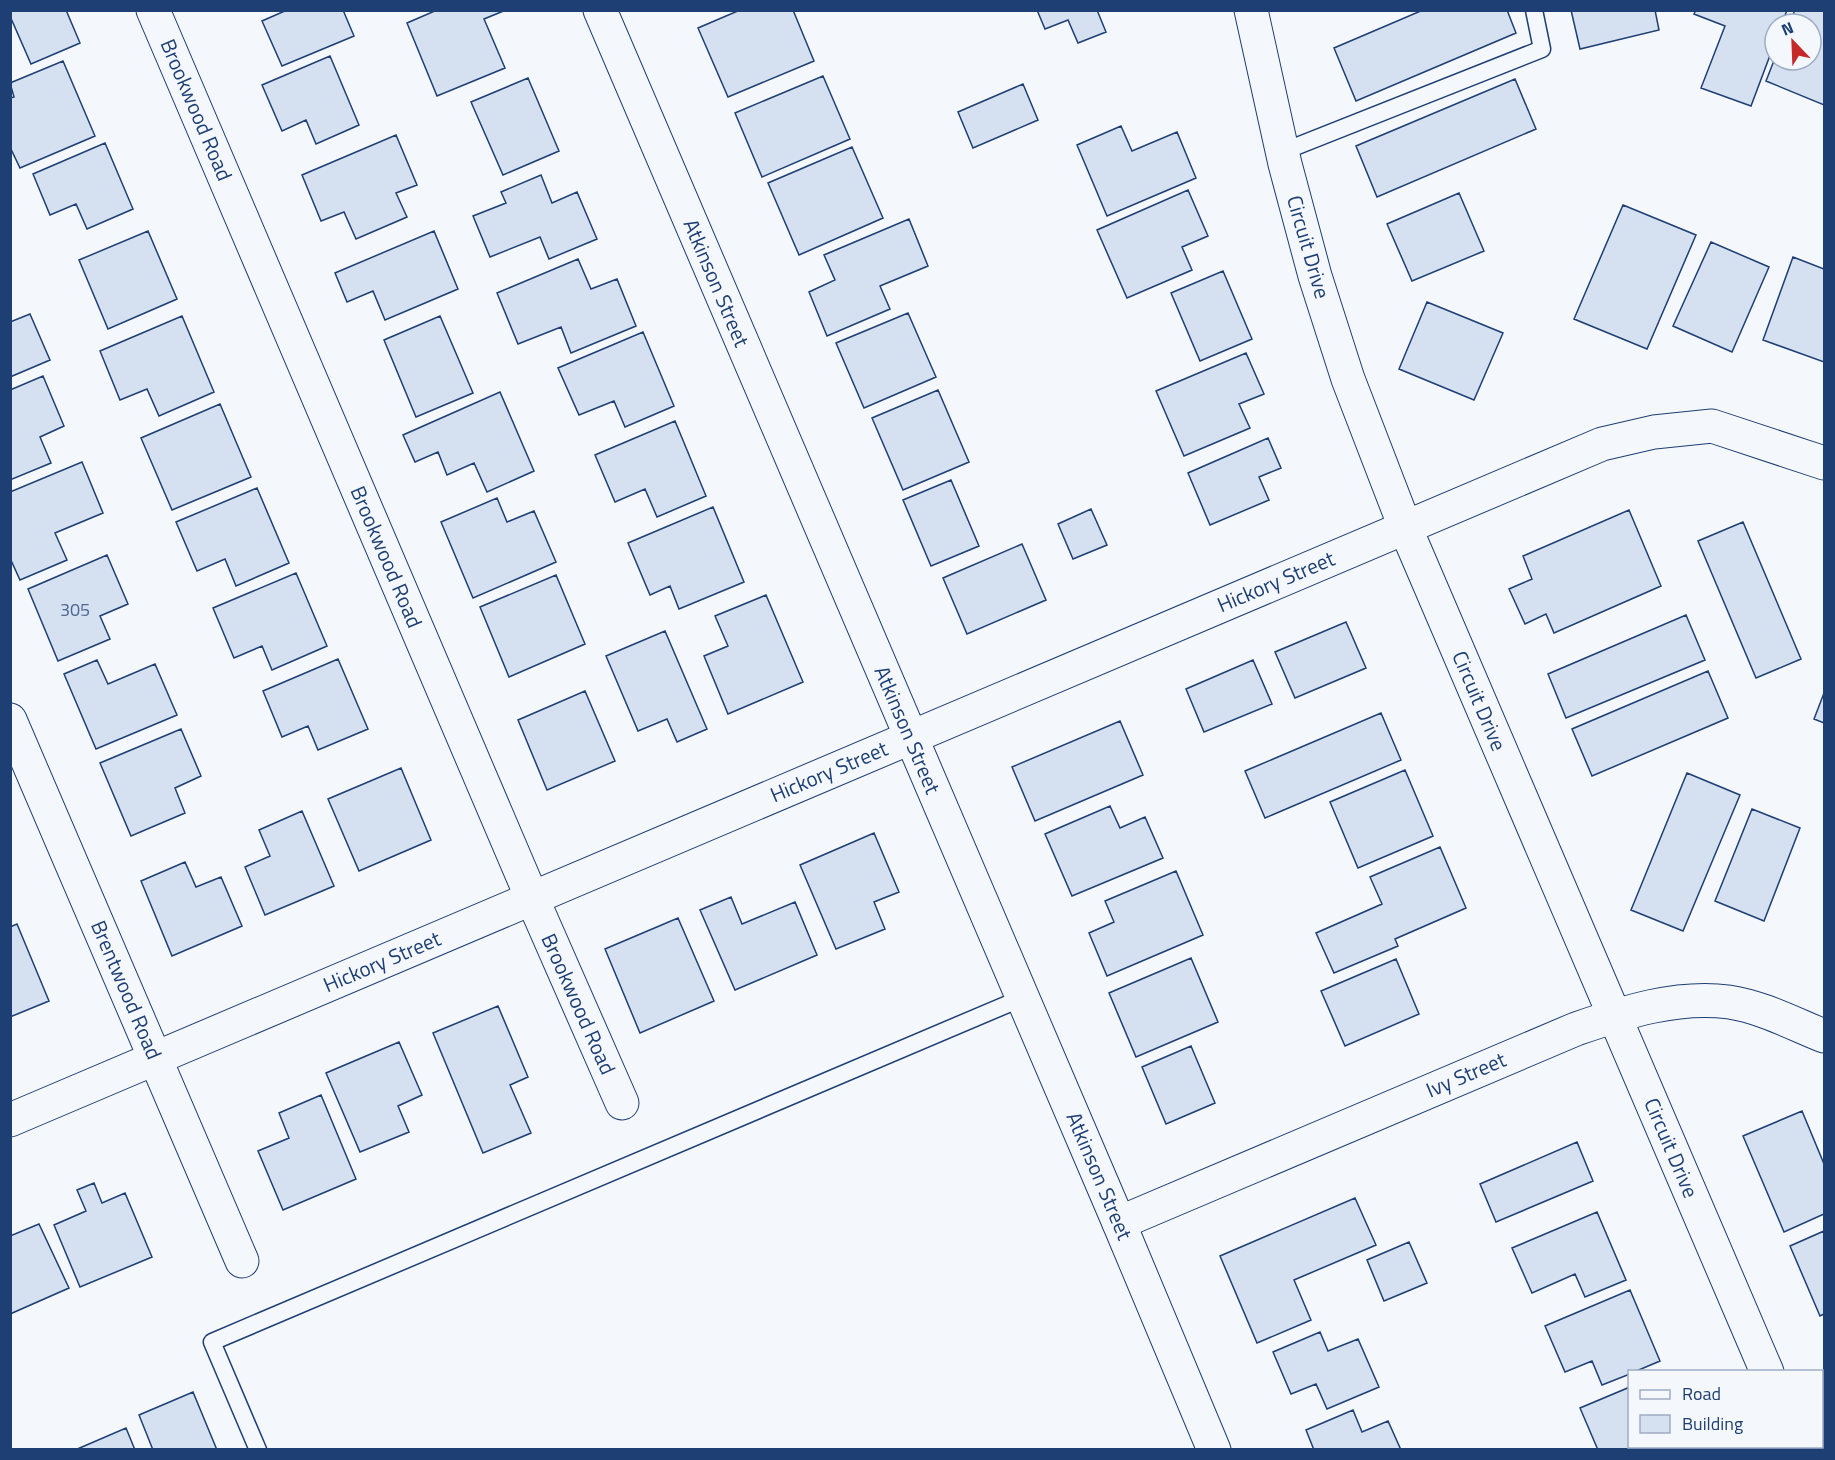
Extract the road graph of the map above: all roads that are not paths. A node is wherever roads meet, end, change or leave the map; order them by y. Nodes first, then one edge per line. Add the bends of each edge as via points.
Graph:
1 (153, 10) edge
2 (600, 10) edge
3 (1534, 10) edge
4 (1254, 12) edge
5 (1282, 152) junction
6 (1824, 463) edge
7 (1405, 527) junction
8 (10, 720) edge
9 (910, 737) junction
10 (532, 898) junction
11 (1022, 998) junction
12 (1614, 1016) junction
13 (1824, 1036) edge
14 (155, 1058) junction
15 (621, 1103) dead end
16 (10, 1120) edge
17 (1119, 1223) junction
18 (242, 1261) dead end
19 (1767, 1370) edge
20 (258, 1449) edge
21 (1214, 1449) edge

1 - 10 street, Brookwood Road
2 - 9 street, Atkinson Street
3 - 5 lane via 1542,49
4 - 5 street, Circuit Drive
5 - 7 street, Circuit Drive via 1348,379
6 - 7 street, Hickory Street via 1712,426 1654,432 1602,444
7 - 9 street, Hickory Street
7 - 12 street, Circuit Drive
8 - 14 street, Brentwood Road
9 - 10 street, Hickory Street
9 - 11 street, Atkinson Street
10 - 14 street, Hickory Street
10 - 15 street, Brookwood Road
11 - 17 street, Atkinson Street
11 - 20 lane via 212,1342
12 - 13 street, Ivy Street via 1689,1001 1730,1002
12 - 17 street, Ivy Street
12 - 19 street, Circuit Drive
14 - 16 street, Hickory Street
14 - 18 street, Brentwood Road
17 - 21 street, Atkinson Street

